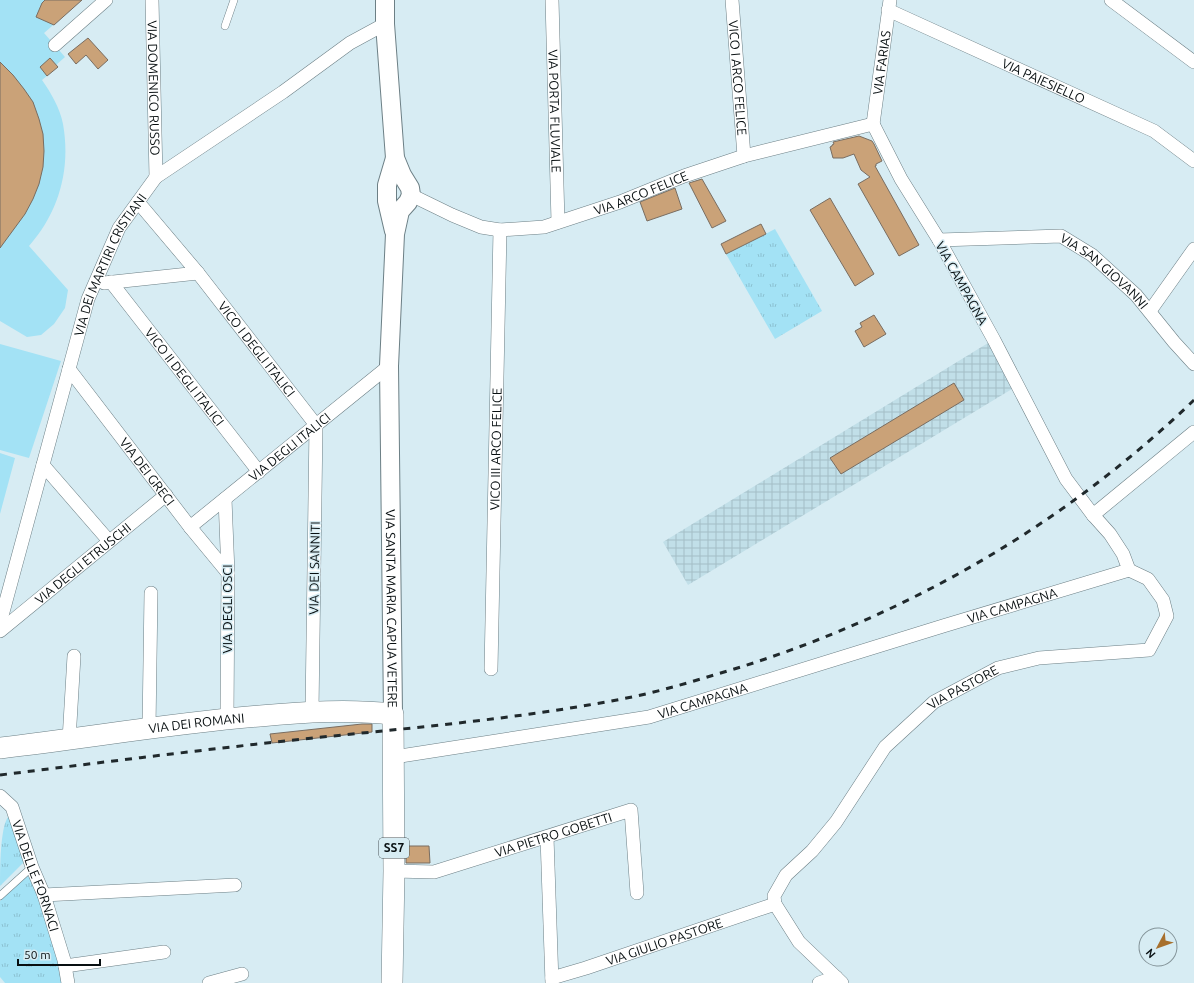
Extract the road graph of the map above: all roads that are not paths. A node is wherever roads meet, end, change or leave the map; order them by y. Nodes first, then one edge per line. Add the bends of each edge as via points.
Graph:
1 (106, 0) edge
2 (152, 0) edge
3 (234, 0) edge
4 (385, 0) edge
5 (552, 0) edge
6 (732, 0) edge
7 (1111, 0) edge
8 (889, 5) edge
9 (385, 24) junction
10 (225, 26) dead end
11 (55, 46) dead end
12 (1192, 58) edge
13 (873, 124) junction
14 (744, 156) junction
15 (395, 158) junction
16 (1194, 161) edge
17 (156, 177) junction
18 (411, 196) junction
19 (138, 202) junction
20 (558, 222) junction
21 (500, 230) junction
22 (395, 234) junction
23 (939, 240) junction
24 (1194, 249) edge
25 (198, 273) junction
26 (112, 282) junction
27 (94, 284) junction
28 (1150, 312) junction
29 (1194, 364) edge
30 (389, 366) junction
31 (69, 369) junction
32 (316, 425) junction
33 (1194, 432) edge
34 (43, 466) junction
35 (259, 472) junction
36 (166, 495) junction
37 (226, 499) junction
38 (1093, 515) junction
39 (190, 527) junction
40 (110, 541) junction
41 (1130, 570) junction
42 (228, 573) junction
43 (151, 593) dead end
44 (0, 623) edge
45 (0, 631) edge
46 (74, 656) dead end
47 (491, 669) dead end
48 (312, 711) junction
49 (393, 714) junction
50 (227, 718) junction
51 (149, 728) junction
52 (69, 740) junction
53 (0, 748) edge
54 (394, 757) junction
55 (0, 796) edge
56 (547, 837) junction
57 (32, 867) junction
58 (394, 871) junction
59 (235, 885) dead end
60 (638, 893) dead end
61 (44, 895) junction
62 (0, 896) edge
63 (775, 904) junction
64 (164, 952) dead end
65 (65, 966) junction
66 (242, 974) dead end
67 (552, 980) edge
68 (839, 980) edge
69 (68, 983) edge
70 (209, 983) edge
71 (392, 983) edge
72 (820, 983) edge

1 - 11 street
2 - 17 street, VIA DOMENICO RUSSO
3 - 10 lane
4 - 9 main road, SS7
5 - 20 street, VIA PORTA FLUVIALE
6 - 14 street, VICO I ARCO FELICE
7 - 12 street
8 - 13 street, VIA FARIAS
8 - 16 street, VIA PAIESIELLO via 1154,131
9 - 15 main road, SS7
9 - 17 street, VIA DEI MARTIRI CRISTIANI via 350,43 283,92
13 - 14 street, VIA ARCO FELICE
13 - 23 street, VIA CAMPAGNA
14 - 20 street, VIA ARCO FELICE
15 - 18 main road, SS7 via 410,188
15 - 22 main road, SS7 via 387,185 387,201
17 - 19 street, VIA DEI MARTIRI CRISTIANI
18 - 21 street, VIA ARCO FELICE via 481,227
18 - 22 main road, SS7 via 400,211
19 - 25 street, VICO I DEGLI ITALICI
19 - 27 street, VIA DEI MARTIRI CRISTIANI via 119,228
20 - 21 street, VIA ARCO FELICE via 544,227
21 - 47 street, VICO III ARCO FELICE
22 - 30 main road, VIA SANTA MARIA CAPUA VETERE / SS7
23 - 28 street, VIA SAN GIOVANNI via 1060,236 1092,255 1136,295
23 - 38 street, VIA CAMPAGNA via 1066,479
24 - 28 street
25 - 26 street
25 - 32 street, VICO I DEGLI ITALICI
26 - 27 street
26 - 35 street, VICO II DEGLI ITALICI
27 - 31 street, VIA DEI MARTIRI CRISTIANI
28 - 29 street, VIA SAN GIOVANNI
30 - 32 street, VIA DEGLI ITALICI
30 - 49 main road, VIA SANTA MARIA CAPUA VETERE / SS7
31 - 34 street, VIA DEI MARTIRI CRISTIANI
31 - 36 street, VIA DEI GRECI
32 - 35 street, VIA DEGLI ITALICI
32 - 48 street, VIA DEI SANNITI
33 - 38 street
34 - 40 street
34 - 44 street, VIA DEI MARTIRI CRISTIANI
35 - 37 street, VIA DEGLI ITALICI
36 - 39 street, VIA DEI GRECI
36 - 40 street, VIA DEGLI ETRUSCHI
37 - 39 street, VIA DEGLI ITALICI
37 - 42 street, VIA DEGLI OSCI
38 - 41 street, VIA CAMPAGNA via 1110,534
39 - 42 street, VIA DEI GRECI
40 - 45 street, VIA DEGLI ETRUSCHI
41 - 54 street, VIA CAMPAGNA via 649,718
41 - 63 street, VIA PASTORE via 1148,579 1163,600 1167,616 1149,650 1039,658 1005,666 934,702 885,747 836,822 812,851 786,875 774,896
42 - 50 street, VIA DEGLI OSCI
43 - 51 street
46 - 52 street
48 - 49 main road, VIA DEI ROMANI via 368,711
48 - 50 main road, VIA DEI ROMANI
49 - 54 main road, VIA SANTA MARIA CAPUA VETERE / SS7
50 - 51 main road, VIA DEI ROMANI
51 - 52 main road, VIA DEI ROMANI
52 - 53 main road, VIA DEI ROMANI
54 - 58 main road, VIA SANTA MARIA CAPUA VETERE / SS7
55 - 57 street, VIA DELLE FORNACI via 12,807
56 - 58 street, VIA PIETRO GOBETTI via 434,872
56 - 60 street, VIA PIETRO GOBETTI via 631,810
56 - 67 street
57 - 61 street, VIA DELLE FORNACI
57 - 62 lane
58 - 71 main road, VIA SANTA MARIA CAPUA VETERE / SS7
59 - 61 street
61 - 65 street, VIA DELLE FORNACI
63 - 67 street, VIA GIULIO PASTORE
63 - 68 street via 799,942
64 - 65 street
65 - 69 street, VIA DELLE FORNACI
66 - 70 street
68 - 72 street

